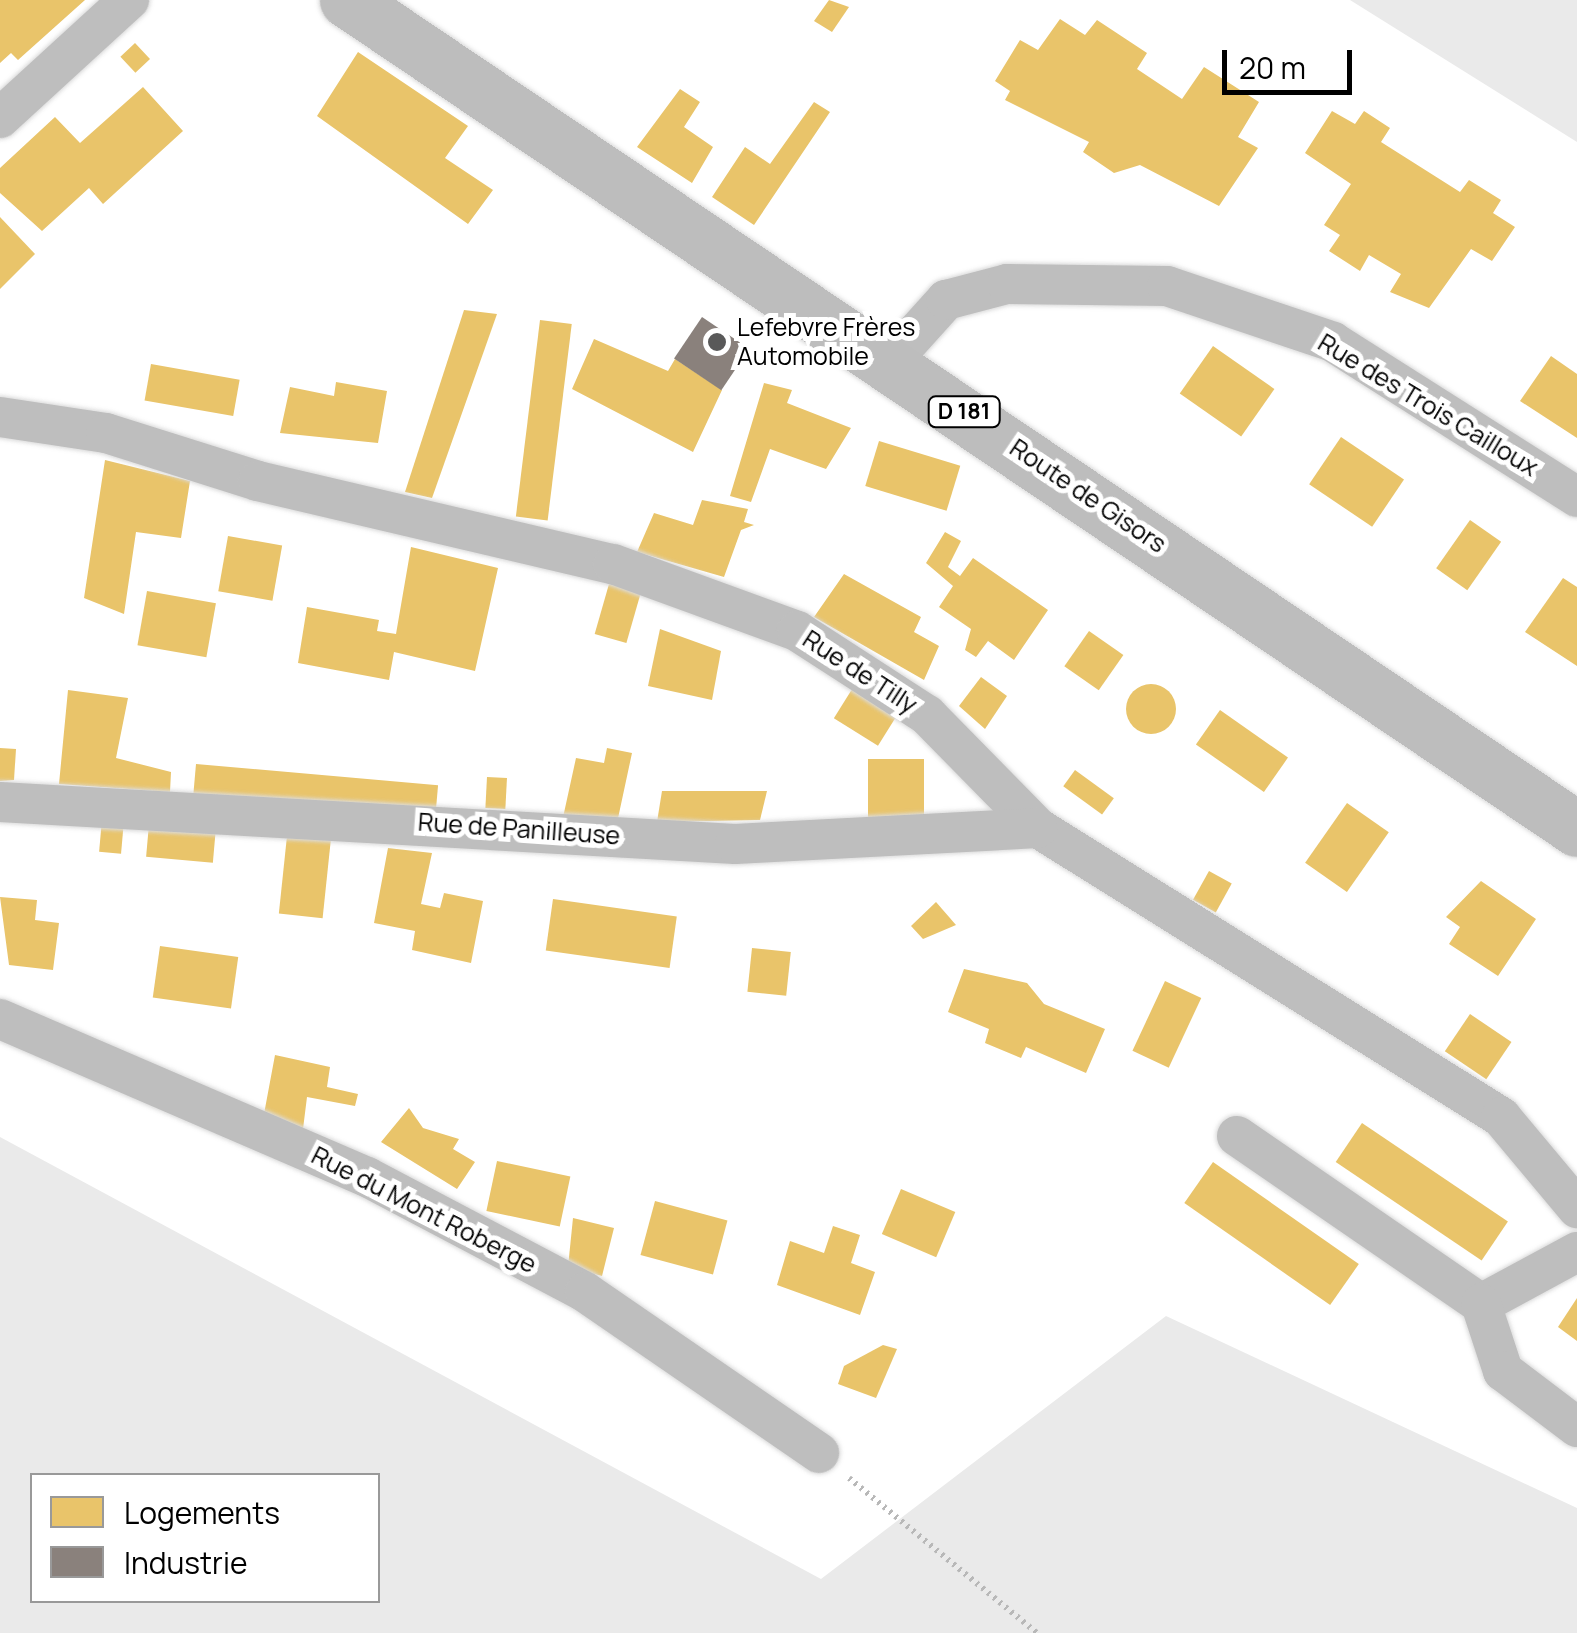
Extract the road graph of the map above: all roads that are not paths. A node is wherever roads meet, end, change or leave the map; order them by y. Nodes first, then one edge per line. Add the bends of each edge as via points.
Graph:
1 (129, 0) edge
2 (348, 0) edge
3 (0, 118) edge
4 (890, 362) junction
5 (0, 416) edge
6 (1577, 496) edge
7 (0, 802) edge
8 (1038, 828) junction
9 (1577, 829) edge
10 (0, 1019) edge
11 (1237, 1136) dead end
12 (1577, 1208) edge
13 (1577, 1252) edge
14 (1481, 1304) junction
15 (1577, 1427) edge
16 (819, 1453) road end

1 - 3 street
2 - 4 main road, Route de Gisors / D 181
4 - 6 street, Rue des Trois Cailloux via 946,300 1007,284 1167,286 1333,342
4 - 9 main road, Route de Gisors / D 181
5 - 8 street, Rue de Tilly via 106,433 258,481 613,564 797,630 927,715
7 - 8 street, Rue de Panilleuse via 735,844
8 - 12 street, Rue de Tilly via 1500,1117
10 - 16 street, Rue du Mont Roberge via 366,1177 585,1292
11 - 14 street
13 - 14 street
14 - 15 street via 1502,1370

